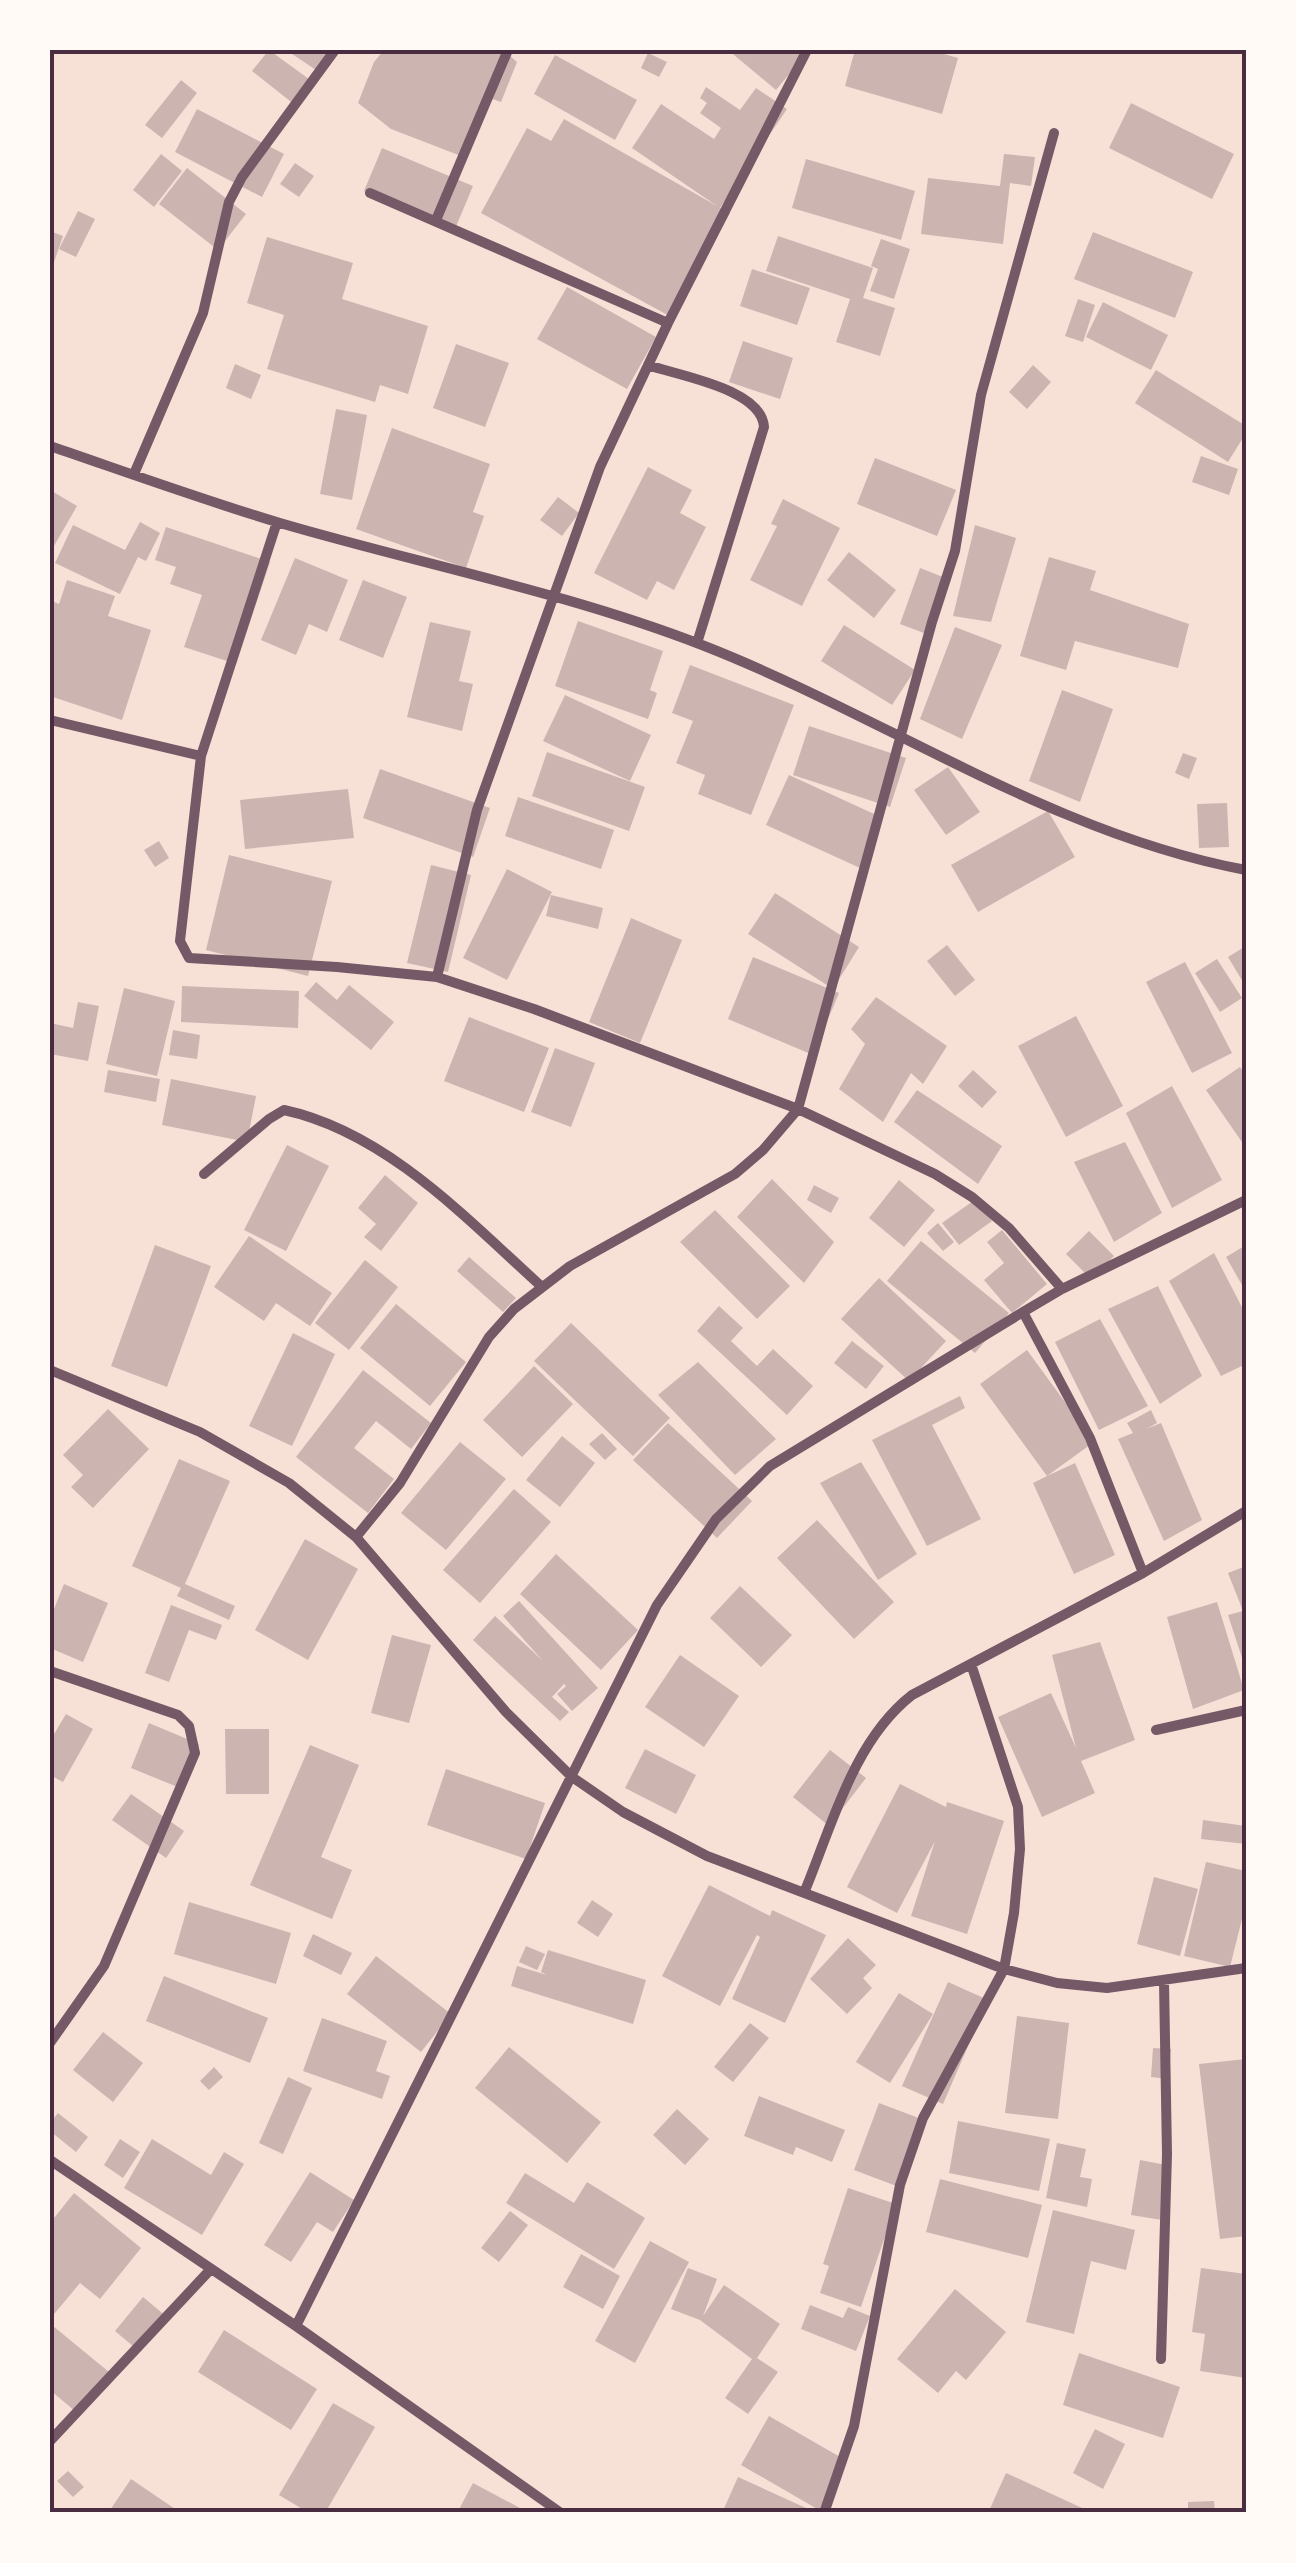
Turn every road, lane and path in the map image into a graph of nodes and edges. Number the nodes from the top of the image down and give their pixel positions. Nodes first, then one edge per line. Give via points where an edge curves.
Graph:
1 (335, 50) edge
2 (508, 50) edge
3 (807, 50) edge
4 (1054, 133) dead end
5 (370, 193) dead end
6 (436, 220) junction
7 (668, 323) junction
8 (648, 366) junction
9 (50, 446) edge
10 (134, 474) junction
11 (278, 522) junction
12 (552, 596) junction
13 (697, 644) junction
14 (50, 720) edge
15 (901, 736) junction
16 (201, 756) junction
17 (1246, 870) edge
18 (436, 978) junction
19 (798, 1109) junction
20 (204, 1174) dead end
21 (1246, 1200) edge
22 (542, 1287) junction
23 (1062, 1290) junction
24 (1023, 1312) junction
25 (50, 1370) edge
26 (1246, 1511) edge
27 (356, 1537) junction
28 (1143, 1573) junction
29 (971, 1664) junction
30 (50, 1671) edge
31 (1246, 1710) edge
32 (1156, 1730) dead end
33 (572, 1777) junction
34 (804, 1893) junction
35 (1246, 1968) edge
36 (1004, 1970) junction
37 (1164, 1982) junction
38 (50, 2042) edge
39 (50, 2160) edge
40 (210, 2270) junction
41 (296, 2326) junction
42 (1161, 2358) dead end
43 (50, 2441) edge
44 (561, 2513) edge
45 (824, 2513) edge

1 - 10 street via 229,202 203,313
2 - 6 street
3 - 7 street
4 - 15 street via 981,395 955,551
5 - 6 street
6 - 7 street
7 - 8 street
8 - 12 street via 600,467
8 - 13 street via 748,398 764,417
9 - 10 street
10 - 11 street
11 - 12 street
11 - 16 street
12 - 13 street
12 - 18 street via 477,810
13 - 15 street
14 - 16 street
15 - 17 street via 1110,833
15 - 19 street
16 - 18 street via 180,941 189,958
18 - 19 street
19 - 22 street via 735,1174
19 - 23 street via 972,1197 1009,1228
20 - 22 street via 284,1110 308,1116 430,1186
21 - 23 street
22 - 27 street via 489,1337 400,1483
23 - 24 street
24 - 28 street via 1090,1438
24 - 33 street via 770,1466 716,1519 657,1605
25 - 27 street via 200,1432 289,1484
26 - 28 street
27 - 33 street via 506,1712
28 - 29 street
29 - 34 street via 888,1714 860,1760
29 - 36 street via 1018,1807 1020,1849
30 - 38 street via 178,1716 189,1726 196,1753 104,1966
31 - 32 street
33 - 34 street via 707,1856
33 - 41 street
34 - 36 street
35 - 37 street
36 - 37 street via 1107,1988
36 - 45 street via 911,2148 854,2426
37 - 42 street
39 - 40 street
40 - 41 street
40 - 43 street
41 - 44 street

